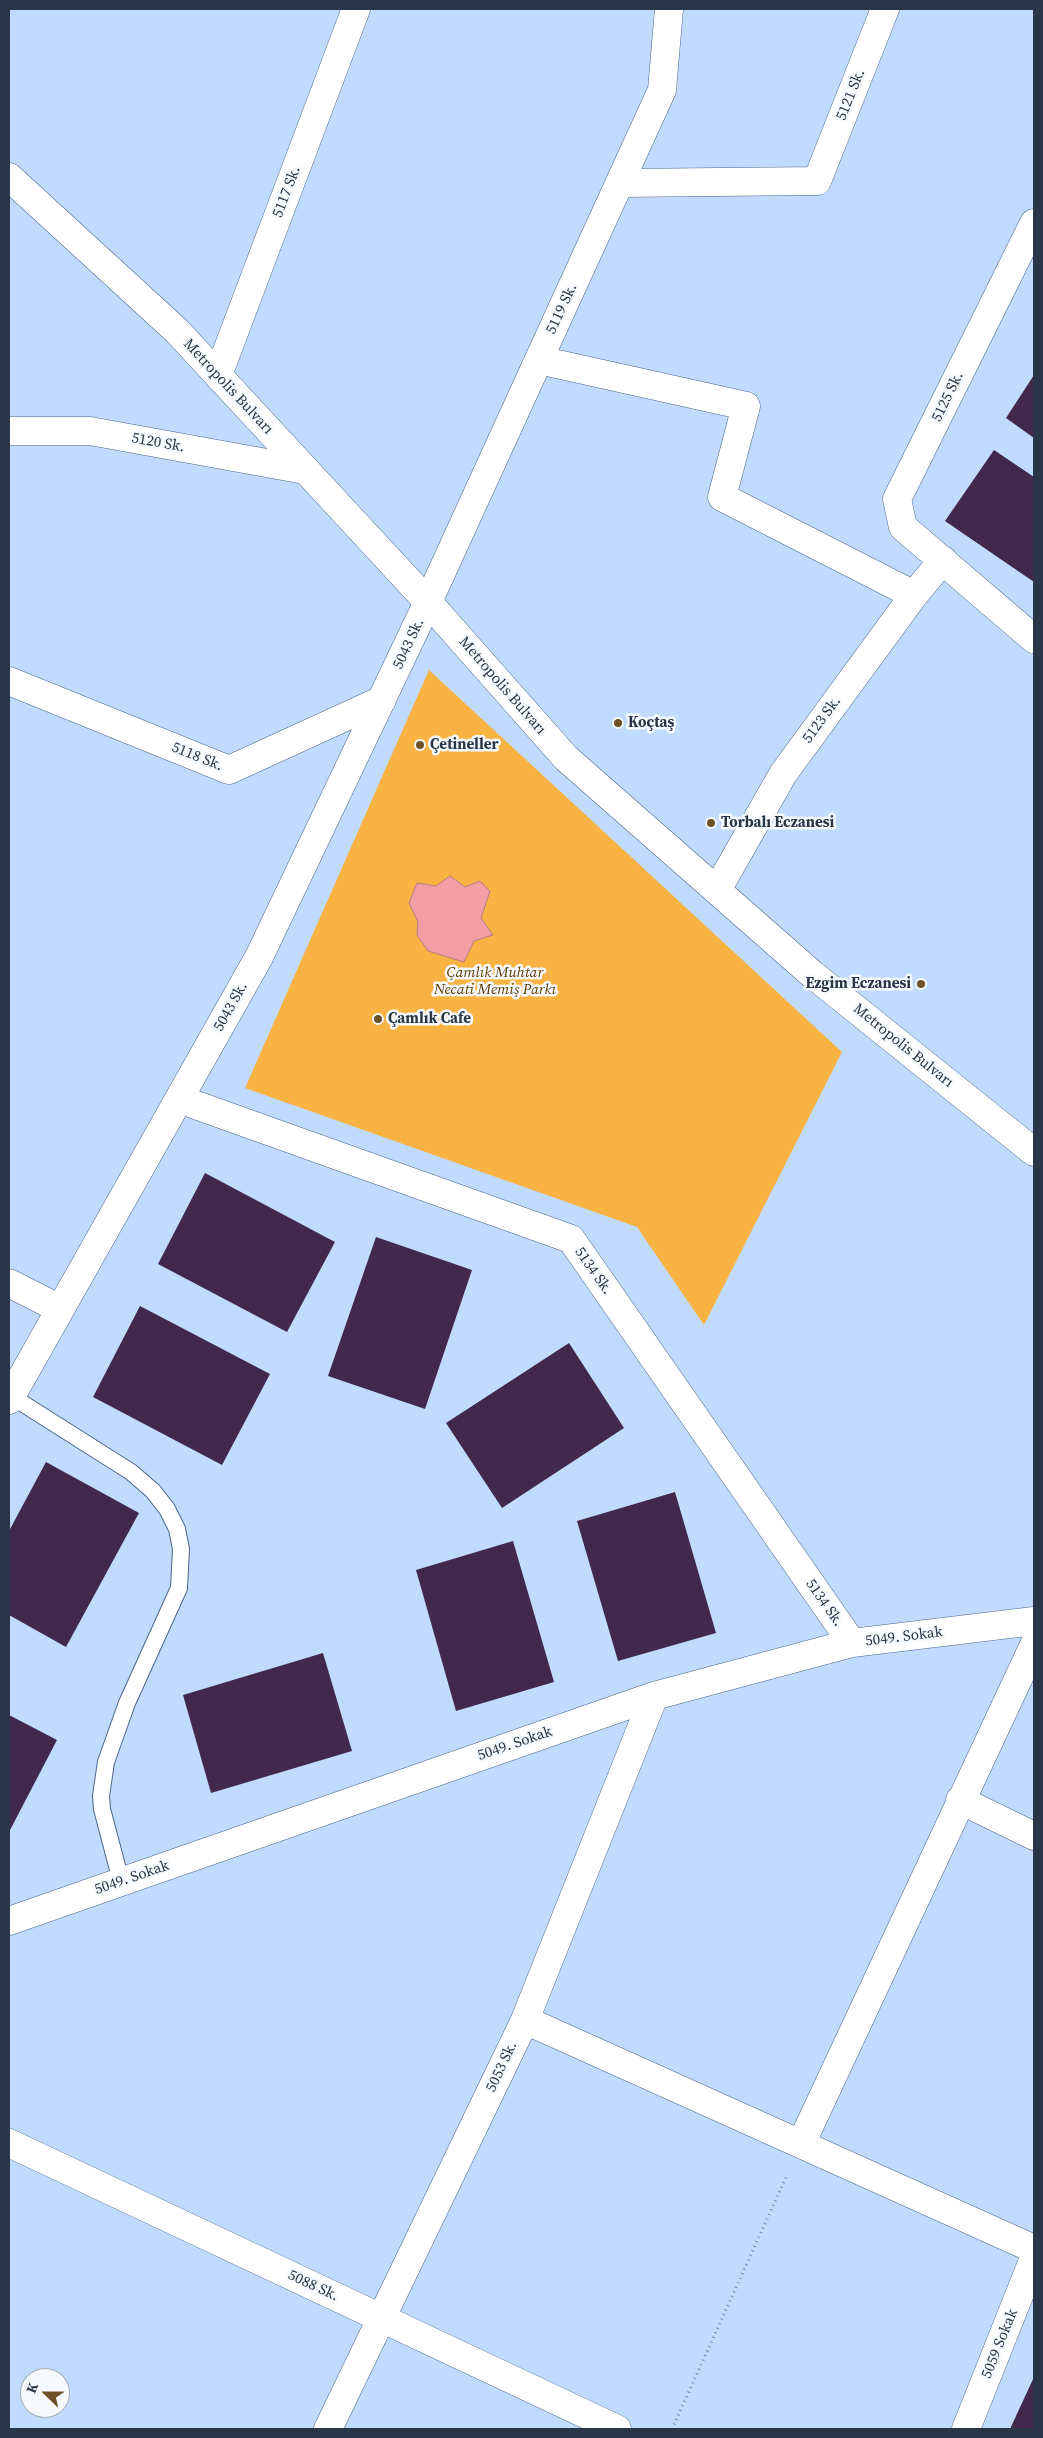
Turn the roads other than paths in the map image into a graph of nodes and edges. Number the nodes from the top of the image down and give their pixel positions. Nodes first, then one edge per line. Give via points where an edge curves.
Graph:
1 (356, 9) edge
2 (669, 9) edge
3 (885, 9) edge
4 (9, 177) edge
5 (620, 183) junction
6 (1031, 239) edge
7 (539, 360) junction
8 (218, 376) junction
9 (9, 431) edge
10 (305, 470) junction
11 (943, 560) junction
12 (914, 595) junction
13 (428, 602) junction
14 (1034, 639) edge
15 (9, 681) edge
16 (382, 700) junction
17 (717, 890) junction
18 (179, 1099) junction
19 (1034, 1152) edge
20 (9, 1283) edge
21 (60, 1309) junction
22 (10, 1398) edge
23 (1034, 1621) edge
24 (852, 1643) junction
25 (1034, 1645) edge
26 (654, 1696) junction
27 (960, 1800) junction
28 (1034, 1836) edge
29 (121, 1882) junction
30 (9, 1921) edge
31 (524, 2020) junction
32 (9, 2143) edge
33 (801, 2144) junction
34 (1034, 2249) edge
35 (1034, 2258) edge
36 (382, 2318) junction
37 (328, 2429) edge
38 (617, 2429) edge
39 (966, 2429) edge

1 - 8 street, 5117 Sk.
2 - 5 street, 5119 Sk. via 662,90
3 - 5 street, 5121 Sk. via 817,181
4 - 8 street, Metropolis Bulvarı via 177,332
5 - 7 street, 5119 Sk.
6 - 11 street, 5125 Sk. via 897,499 903,527
7 - 12 street via 746,406 722,497
7 - 13 street, 5119 Sk.
8 - 10 street, Metropolis Bulvarı
9 - 10 street, 5120 Sk. via 90,431
10 - 13 street, Metropolis Bulvarı
11 - 12 street, 5123 Sk.
11 - 14 street, 5125 Sk.
12 - 17 street, 5123 Sk. via 783,774
13 - 16 street, 5043 Sk.
13 - 17 street, Metropolis Bulvarı via 566,758
15 - 16 street, 5118 Sk. via 230,770
16 - 18 street, 5043 Sk. via 259,957
17 - 19 street, Metropolis Bulvarı via 812,974
18 - 21 street, 5043 Sk.
18 - 24 street, 5134 Sk. via 570,1239
20 - 21 street
21 - 22 street, 5043 Sk.
22 - 29 lane via 131,1472 153,1491 167,1509 181,1549 179,1588 127,1703 106,1762 102,1809
23 - 24 street, 5049. Sokak
24 - 26 street, 5049. Sokak
25 - 27 street
26 - 29 street, 5049. Sokak
26 - 31 street, 5053 Sk.
27 - 28 street
27 - 33 street
29 - 30 street, 5049. Sokak
31 - 33 street
31 - 36 street, 5053 Sk.
32 - 36 street, 5088 Sk.
33 - 34 street
35 - 39 street, 5059 Sokak
36 - 37 street, 5053 Sk.
36 - 38 street, 5088 Sk.

